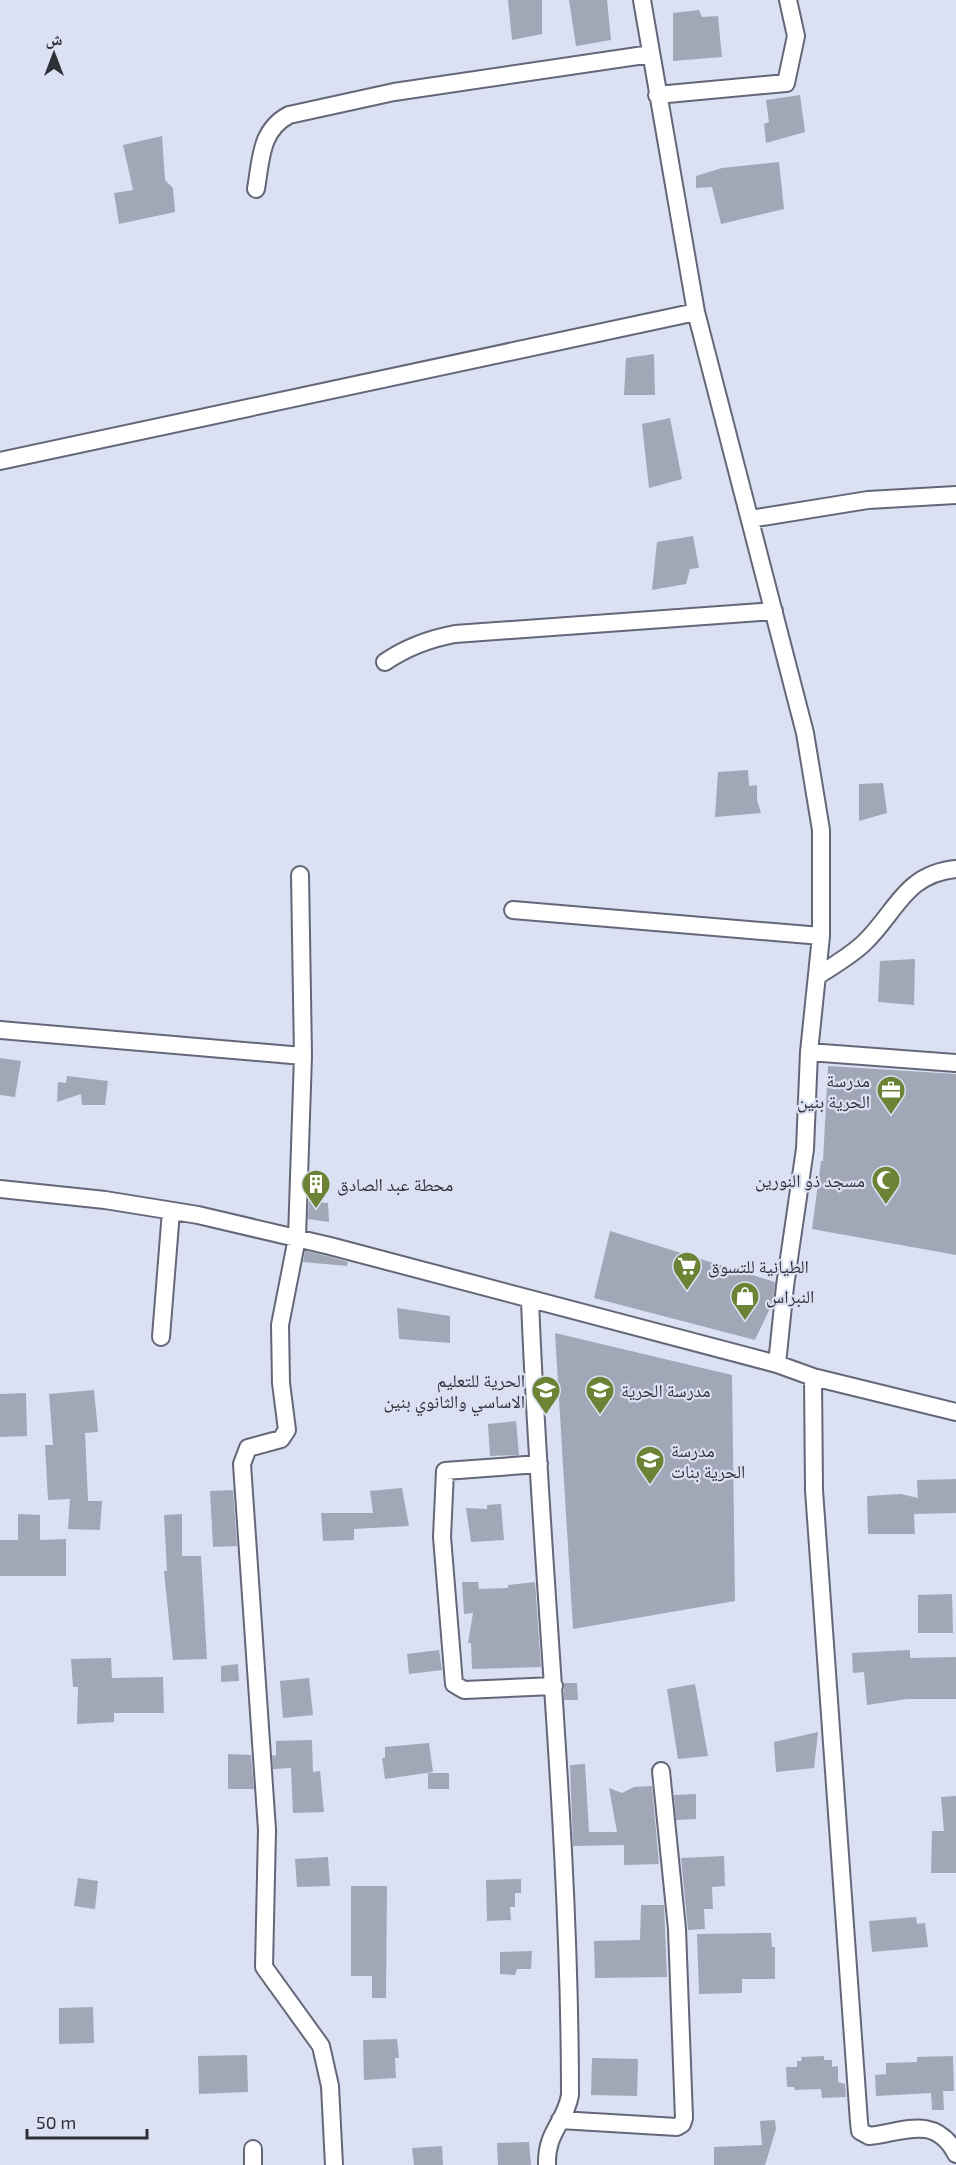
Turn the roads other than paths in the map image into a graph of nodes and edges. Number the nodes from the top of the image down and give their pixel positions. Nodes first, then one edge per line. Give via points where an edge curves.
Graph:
1 (642, 0) edge
2 (788, 0) edge
3 (651, 54) junction
4 (657, 95) junction
5 (256, 189) dead end
6 (696, 312) junction
7 (0, 461) edge
8 (956, 495) edge
9 (750, 519) junction
10 (774, 611) junction
11 (385, 662) dead end
12 (956, 869) edge
13 (300, 875) dead end
14 (513, 910) dead end
15 (821, 936) junction
16 (819, 975) junction
17 (0, 1030) edge
18 (809, 1052) junction
19 (303, 1056) junction
20 (956, 1063) edge
21 (0, 1189) edge
22 (171, 1211) junction
23 (297, 1238) junction
24 (530, 1300) junction
25 (161, 1337) dead end
26 (777, 1364) junction
27 (813, 1377) junction
28 (956, 1412) edge
29 (539, 1464) junction
30 (554, 1686) junction
31 (661, 1771) dead end
32 (560, 2120) junction
33 (956, 2154) edge
34 (334, 2165) edge
35 (547, 2165) edge

1 - 3 street
2 - 4 street via 796,36 786,83
3 - 4 street
3 - 5 street via 394,92 289,115 274,122 266,136
4 - 6 street
6 - 7 street
6 - 9 street
8 - 9 street via 868,500
9 - 10 street
10 - 11 street via 455,634 404,649
10 - 15 street via 822,830
12 - 16 street via 928,875 917,882 864,943
13 - 19 street
14 - 15 street
15 - 16 street
16 - 18 street
17 - 19 street
18 - 20 street
18 - 26 street via 805,1149
19 - 23 street
21 - 22 street
22 - 23 street
22 - 25 street
23 - 24 street
23 - 34 street via 280,1325 287,1430 281,1439 248,1448 242,1464 267,1830 264,1967 321,2046 330,2086
24 - 26 street
24 - 29 street
26 - 27 street
27 - 28 street
27 - 33 street via 814,1490 860,2131 869,2136 910,2127 925,2129 939,2136
29 - 30 street
29 - 30 street via 445,1471 442,1537 454,1684 464,1690
30 - 32 street via 570,2016 570,2095
31 - 32 street via 677,1929 684,2118 677,2127
32 - 35 street via 549,2138

